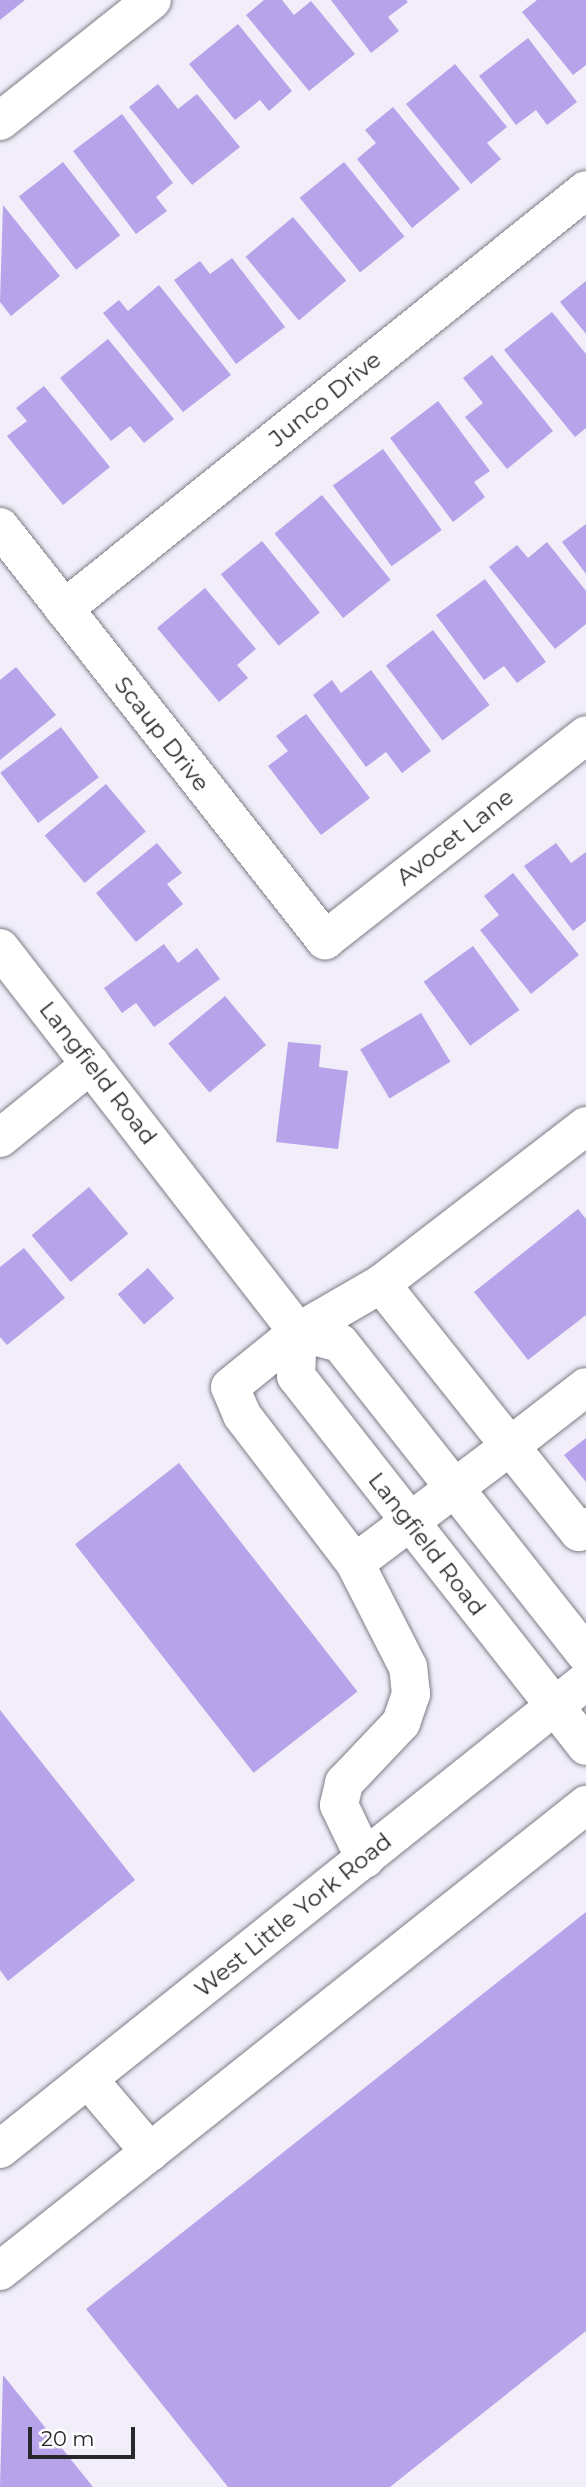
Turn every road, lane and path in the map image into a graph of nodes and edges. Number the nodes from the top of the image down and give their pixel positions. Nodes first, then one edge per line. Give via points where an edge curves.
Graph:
1 (152, 0) edge
2 (0, 121) edge
3 (586, 190) edge
4 (0, 527) edge
5 (64, 609) junction
6 (586, 735) edge
7 (325, 940) joint
8 (0, 948) edge
9 (91, 1064) junction
10 (586, 1126) edge
11 (0, 1138) edge
12 (381, 1284) junction
13 (298, 1332) junction
14 (586, 1387) edge
15 (510, 1446) junction
16 (457, 1489) junction
17 (410, 1522) junction
18 (586, 1527) edge
19 (355, 1563) junction
20 (586, 1654) edge
21 (586, 1681) edge
22 (555, 1706) junction
23 (586, 1746) edge
24 (586, 1805) edge
25 (365, 1858) junction
26 (88, 2079) junction
27 (0, 2149) edge
28 (150, 2152) junction
29 (0, 2271) edge

1 - 2 street
3 - 5 street, Junco Drive
4 - 5 street, Scaup Drive
5 - 7 street, Scaup Drive
6 - 7 street, Avocet Lane
8 - 9 street, Langfield Road
9 - 11 street
9 - 13 street, Langfield Road
10 - 12 street
12 - 13 street
12 - 15 street
13 - 16 street via 340,1343
13 - 17 street, Langfield Road via 296,1376
13 - 19 street via 230,1387 242,1415
14 - 15 street
15 - 16 street
15 - 18 street via 579,1532
16 - 17 street
16 - 20 street
17 - 19 street
17 - 22 street, Langfield Road
19 - 25 street via 397,1639 411,1694 401,1723 344,1783 343,1823
21 - 22 street, West Little York Road
22 - 23 street, Langfield Road
22 - 25 street, West Little York Road
24 - 28 street
25 - 26 street, West Little York Road
26 - 27 street, West Little York Road
26 - 28 street
28 - 29 street

